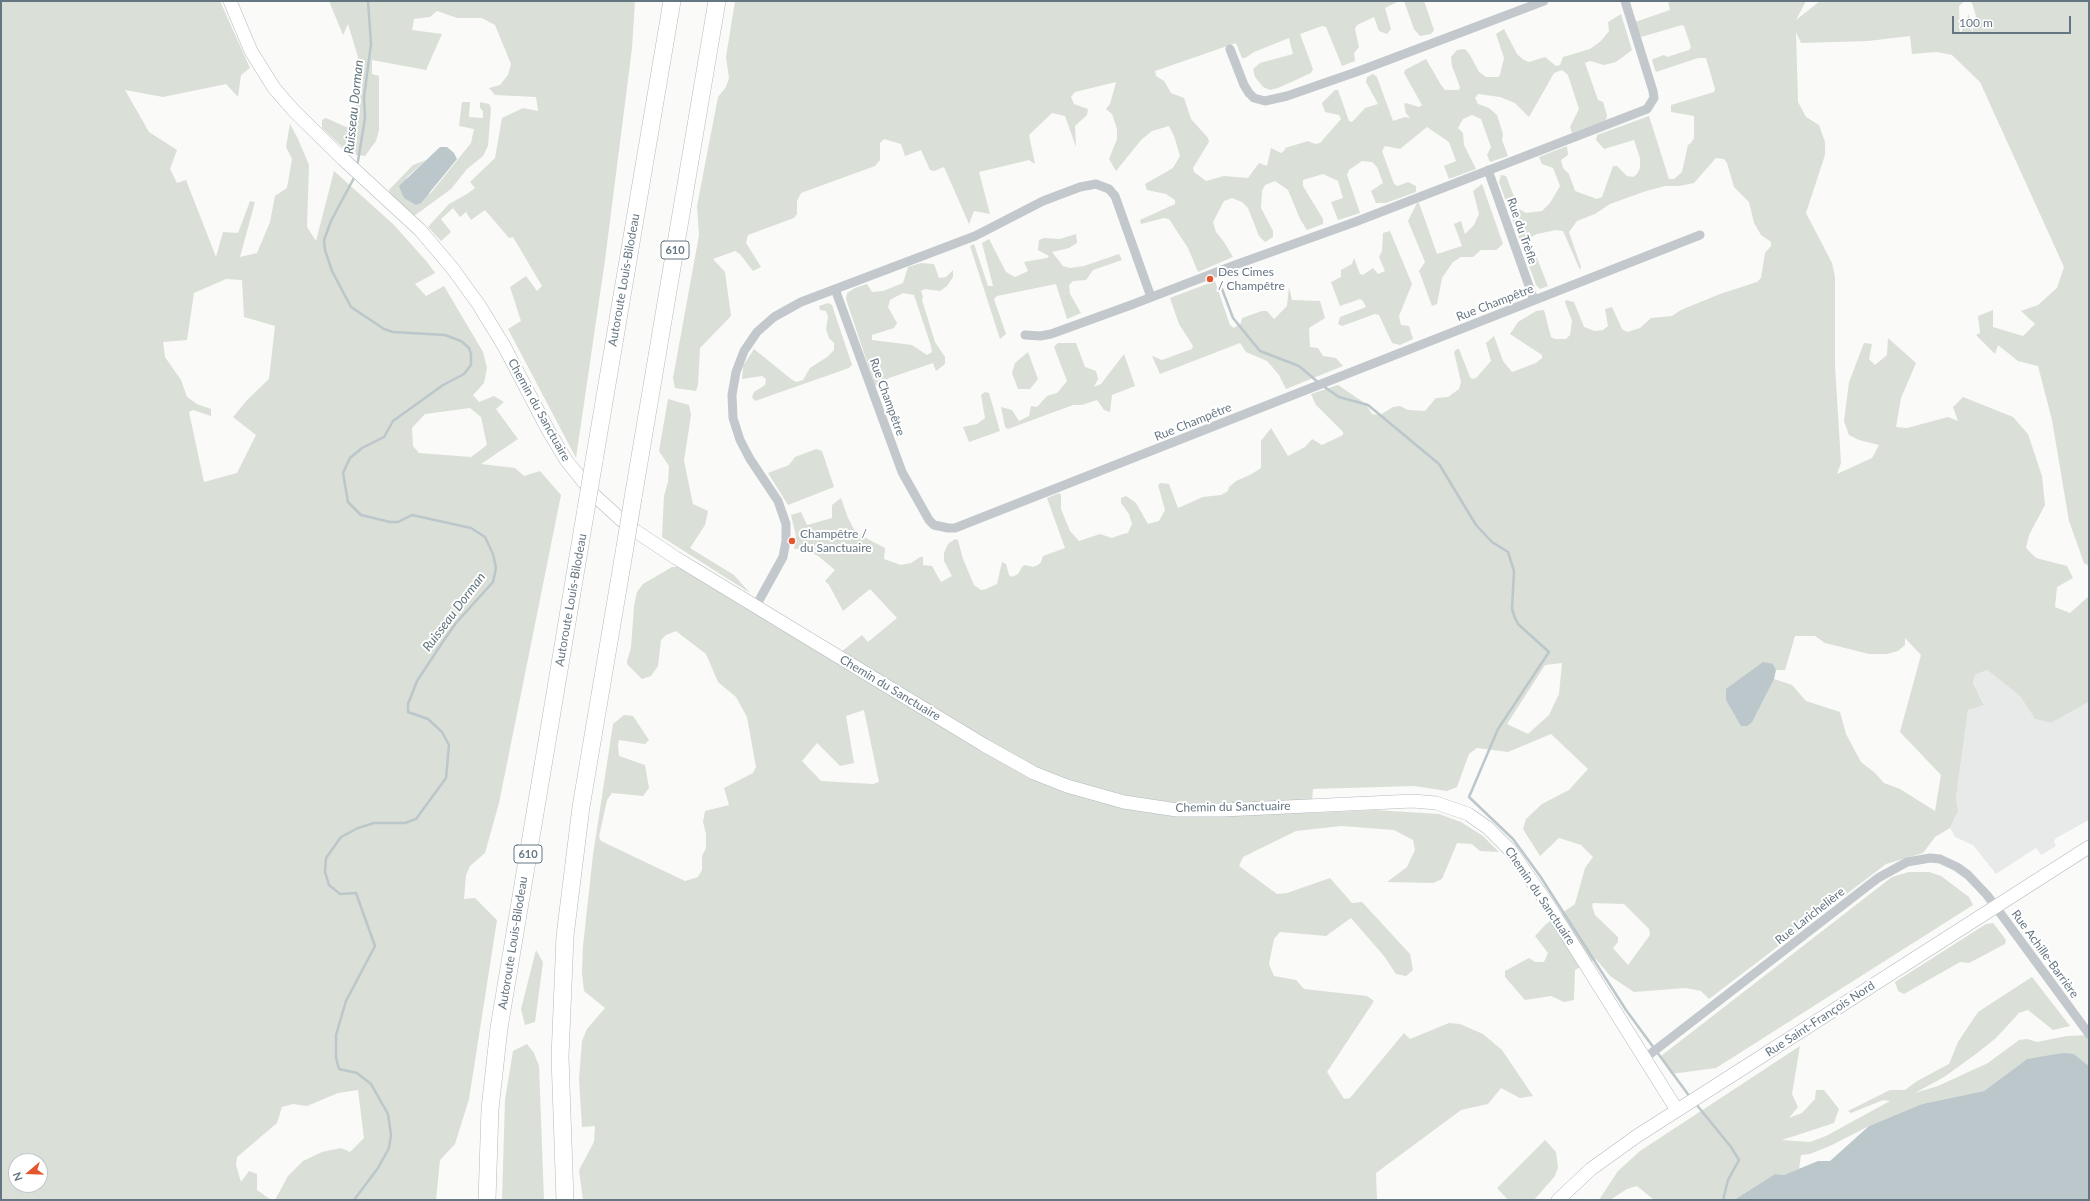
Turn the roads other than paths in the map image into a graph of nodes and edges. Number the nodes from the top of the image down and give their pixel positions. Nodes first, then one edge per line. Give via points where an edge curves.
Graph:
1 (230, 1) edge
2 (672, 1) edge
3 (717, 1) edge
4 (1544, 1) edge
5 (1625, 1) edge
6 (1230, 49) dead end
7 (1488, 170) junction
8 (1700, 235) dead end
9 (835, 289) junction
10 (1151, 297) junction
11 (1534, 300) junction
12 (1025, 335) dead end
13 (756, 606) junction
14 (2089, 847) edge
15 (1995, 907) junction
16 (2089, 1034) edge
17 (1645, 1058) junction
18 (1677, 1110) junction
19 (487, 1200) edge
20 (565, 1200) edge
21 (1558, 1200) edge

1 - 13 street, Chemin du Sanctuaire via 251,51 274,88 294,111 423,234 466,286 504,346 556,445 574,472 615,516 645,538
2 - 19 highway, Autoroute Louis-Bilodeau / 610, bridge via 498,1034 490,1109
3 - 20 highway, 610, bridge via 580,813 565,936 560,1057
4 - 6 street via 1359,71 1265,101 1249,94
5 - 7 street via 1653,91 1652,104 1639,113
7 - 10 street
7 - 11 street, Rue du Trèfle
8 - 11 street, Rue Champêtre
9 - 10 street via 970,238 1047,199 1096,184 1115,196
9 - 11 street, Rue Champêtre via 902,472 929,520 934,525 948,528 955,528
9 - 13 street via 792,306 765,324 750,342 736,372 732,401 736,429 750,459 778,501 784,516 786,532 782,559
10 - 12 street via 1050,334
13 - 17 street, Chemin du Sanctuaire via 1006,758 1051,780 1086,792 1124,802 1177,810 1413,801 1436,803 1468,814 1488,828 1512,851
14 - 15 street, Rue Saint-François Nord
15 - 16 street, Rue Achille-Barrière
15 - 17 street, Rue Larichelière via 1968,875 1949,863 1930,858 1898,866 1878,878
15 - 18 street, Rue Saint-François Nord
17 - 18 street, Chemin du Sanctuaire
18 - 21 street, Rue Saint-François Nord via 1597,1165

